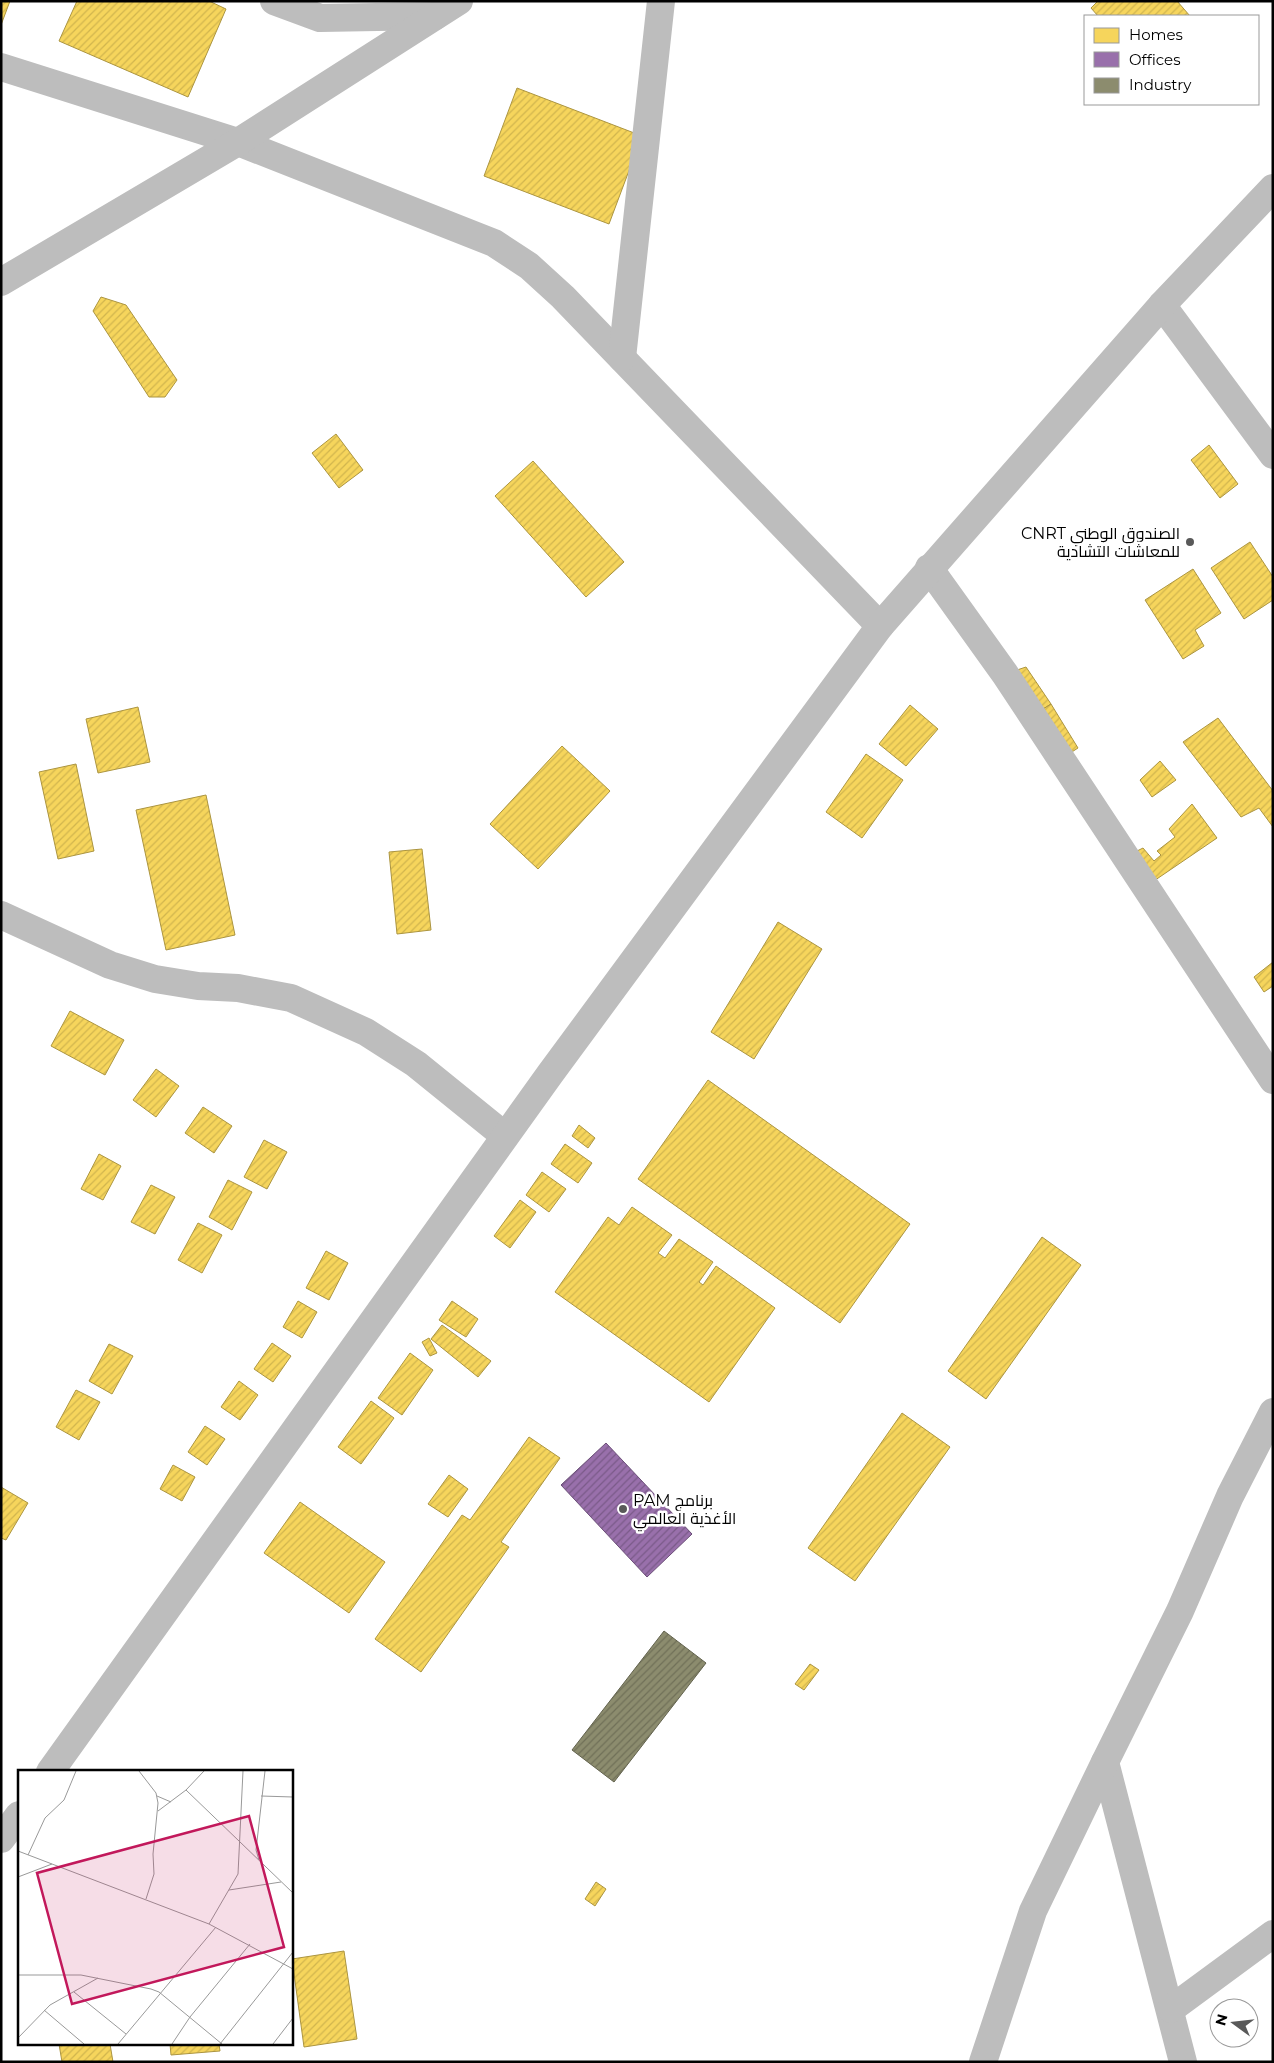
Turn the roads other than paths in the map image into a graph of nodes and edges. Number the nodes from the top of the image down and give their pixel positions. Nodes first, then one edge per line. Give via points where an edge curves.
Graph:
1 (274, 1) edge
2 (459, 1) edge
3 (661, 1) edge
4 (435, 16) junction
5 (1, 67) edge
6 (238, 142) junction
7 (1273, 188) edge
8 (1, 282) edge
9 (1162, 305) junction
10 (622, 358) junction
11 (1273, 454) edge
12 (930, 568) junction
13 (880, 626) junction
14 (1, 915) edge
15 (1273, 1080) edge
16 (505, 1136) junction
17 (1273, 1412) edge
18 (1105, 1762) junction
19 (51, 1770) edge
20 (18, 1816) edge
21 (1, 1839) edge
22 (1273, 1934) edge
23 (1171, 2009) junction
24 (983, 2062) edge
25 (1183, 2062) edge

1 - 4 main road via 320,18
2 - 4 main road
3 - 10 main road
4 - 6 main road
5 - 6 main road
6 - 8 main road
6 - 10 main road via 494,243 529,266
7 - 9 main road
9 - 11 main road
9 - 12 main road
10 - 13 main road
12 - 13 main road
12 - 15 main road via 1005,674
13 - 16 main road
14 - 16 main road via 110,965 155,979 238,988 291,998 366,1032 416,1064
16 - 19 main road
17 - 18 main road
18 - 23 main road
18 - 24 main road via 1033,1911
20 - 21 main road
22 - 23 main road
23 - 25 main road

